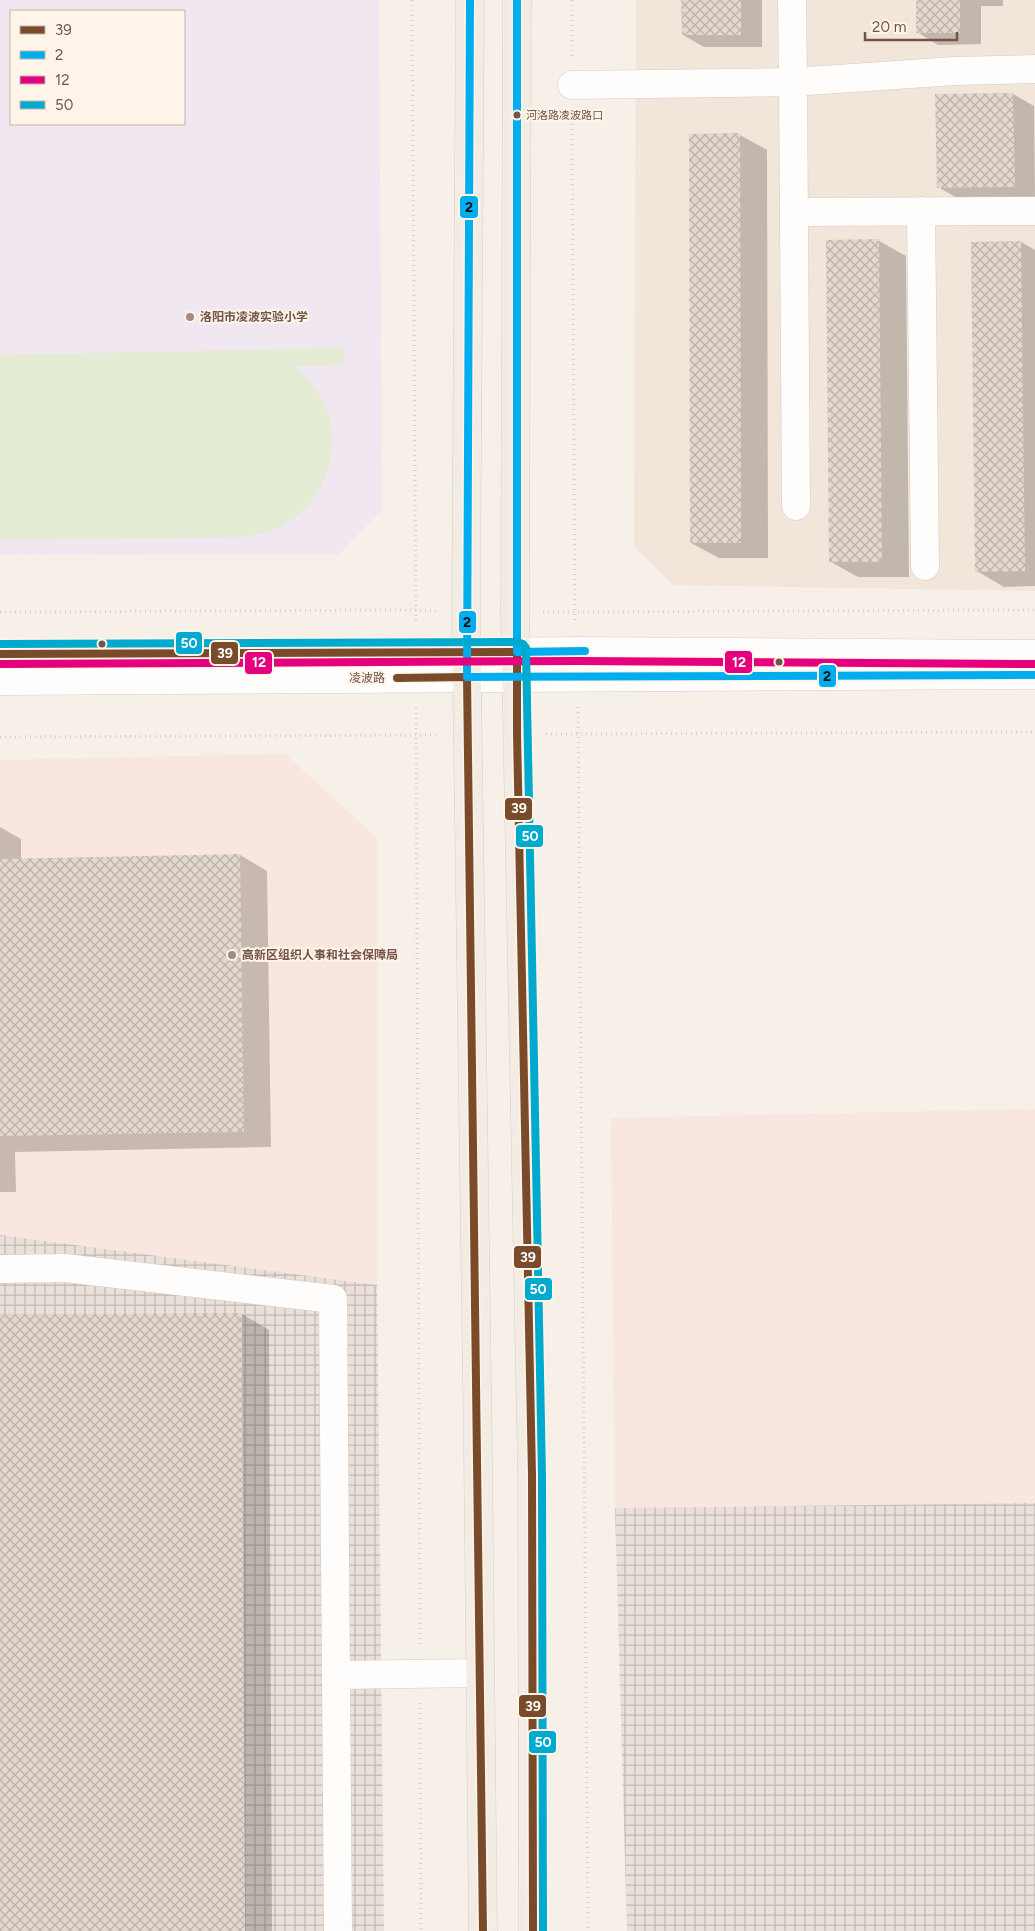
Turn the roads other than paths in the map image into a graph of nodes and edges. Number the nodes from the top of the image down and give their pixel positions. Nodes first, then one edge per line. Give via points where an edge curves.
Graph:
1 (470, 0) edge
2 (517, 0) edge
3 (792, 0) edge
4 (1035, 69) edge
5 (792, 82) junction
6 (572, 85) road end
7 (1035, 210) edge
8 (921, 211) junction
9 (794, 212) junction
10 (796, 506) dead end
11 (925, 566) dead end
12 (0, 654) edge
13 (1035, 654) edge
14 (517, 664) junction
15 (578, 664) junction
16 (416, 665) junction
17 (467, 665) junction
18 (1035, 675) edge
19 (0, 681) edge
20 (0, 1269) edge
21 (480, 1674) junction
22 (336, 1675) junction
23 (338, 1931) edge
24 (483, 1931) edge
25 (533, 1931) edge

1 - 17 main road
2 - 14 main road
3 - 5 street
4 - 5 street via 955,70
5 - 6 street
5 - 9 street
7 - 8 street
8 - 9 street
8 - 11 street
9 - 10 street
12 - 16 street, 凌波路
13 - 15 street, 凌波路
14 - 15 street, 凌波路
14 - 17 street, 凌波路
14 - 25 main road via 532,1475
15 - 18 street, 凌波路
16 - 17 street, 凌波路
16 - 19 street, 凌波路
17 - 21 main road
20 - 22 street via 65,1268 333,1299
21 - 22 street
21 - 24 main road
22 - 23 street

